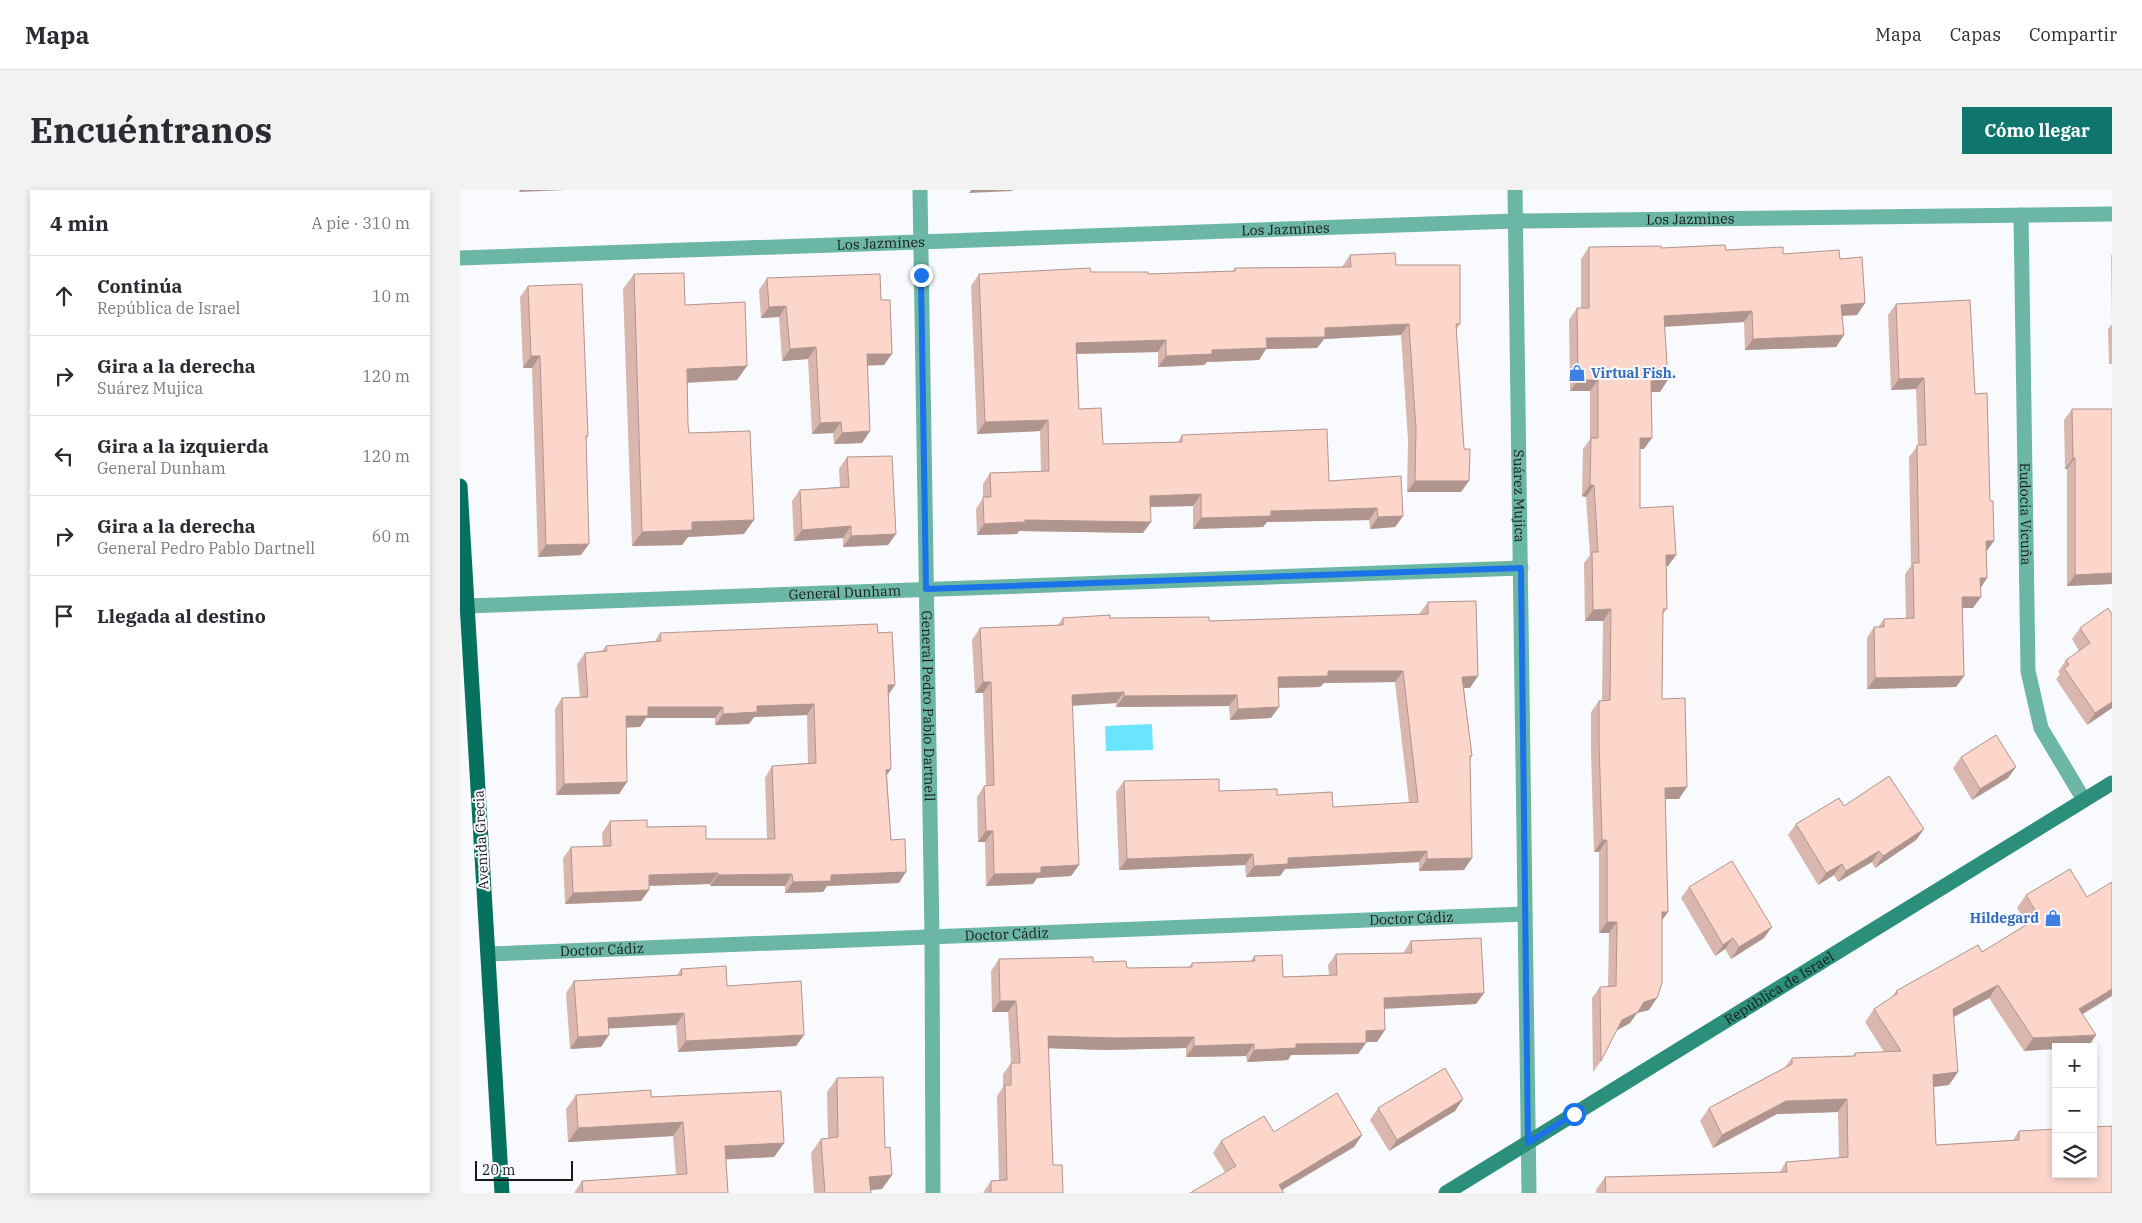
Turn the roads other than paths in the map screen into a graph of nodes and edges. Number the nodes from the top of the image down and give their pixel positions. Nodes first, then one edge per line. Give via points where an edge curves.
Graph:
1 (920, 190) edge
2 (1516, 190) edge
3 (2112, 214) edge
4 (2021, 215) junction
5 (1515, 221) junction
6 (920, 242) junction
7 (460, 258) edge
8 (460, 486) edge
9 (1521, 568) junction
10 (926, 589) junction
11 (467, 606) junction
12 (2112, 782) edge
13 (2084, 800) junction
14 (1526, 914) junction
15 (932, 937) junction
16 (488, 954) junction
17 (1528, 1143) junction
18 (502, 1193) edge
19 (933, 1193) edge
20 (1446, 1193) edge
21 (1529, 1193) edge

1 - 6 street, General Pedro Pablo Dartnell
2 - 5 street, Suárez Mujica
3 - 4 street, Los Jazmines
4 - 5 street, Los Jazmines
4 - 13 street, Eudocia Vicuña via 2028,671 2041,728
5 - 6 street, Los Jazmines
5 - 9 street, Suárez Mujica
6 - 7 street, Los Jazmines
6 - 10 street, General Pedro Pablo Dartnell
8 - 11 main road, Avenida Grecia
9 - 10 street, General Dunham
9 - 14 street, Suárez Mujica
10 - 11 street, General Dunham
10 - 15 street, General Pedro Pablo Dartnell
11 - 16 main road, Avenida Grecia
12 - 13 street, República de Israel
13 - 17 street, República de Israel
14 - 15 street, Doctor Cádiz
14 - 17 street, Suárez Mujica
15 - 16 street, Doctor Cádiz
15 - 19 street, General Pedro Pablo Dartnell
16 - 18 main road, Avenida Grecia
17 - 20 street, República de Israel
17 - 21 street, Suárez Mujica

